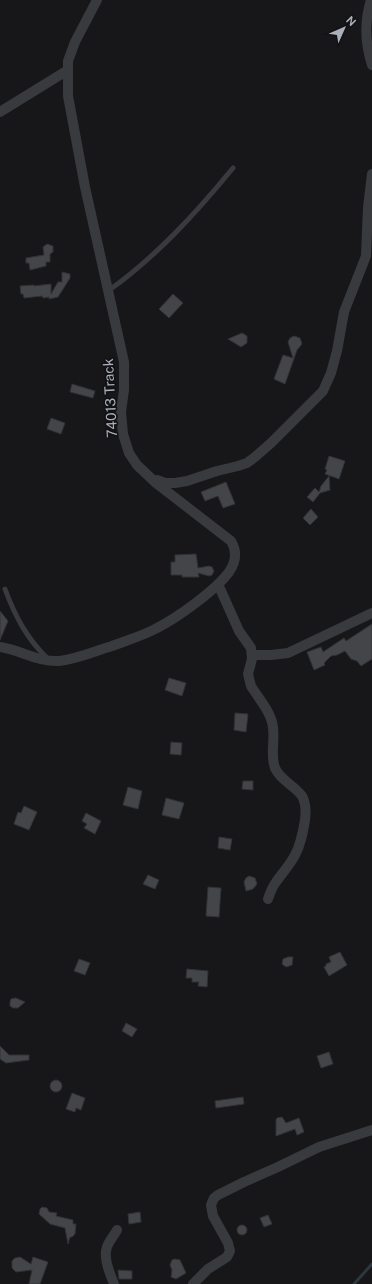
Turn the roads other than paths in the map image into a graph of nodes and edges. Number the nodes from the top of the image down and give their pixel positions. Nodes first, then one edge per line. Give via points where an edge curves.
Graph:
1 (97, 0) edge
2 (370, 0) edge
3 (372, 65) edge
4 (68, 70) junction
5 (0, 112) edge
6 (233, 168) dead end
7 (372, 174) edge
8 (108, 291) junction
9 (151, 478) junction
10 (218, 584) junction
11 (6, 589) dead end
12 (372, 613) edge
13 (0, 647) edge
14 (252, 655) junction
15 (51, 661) junction
16 (268, 899) dead end
17 (372, 1130) edge
18 (116, 1230) dead end
19 (114, 1284) edge
20 (193, 1284) edge

1 - 4 street, 74013 Track via 75,42 68,61
2 - 3 street via 366,37
4 - 5 street
4 - 8 street, 74013 Track via 68,96
6 - 8 lane via 189,220 130,276
7 - 9 street via 366,256 344,312 331,374 323,391 247,463 175,483 165,483
8 - 9 street, 74013 Track via 124,362 121,412 123,434 129,453 137,466
9 - 10 street, 74013 Track via 231,541 236,552 235,559 229,572
10 - 14 street via 233,620 251,648
10 - 15 street, 74013 Track via 203,598 158,628 84,655
11 - 15 lane via 19,623
12 - 14 street via 288,653 271,656
13 - 15 street, 74013 Track
14 - 16 street via 248,674 250,686 272,720 272,759 275,768 278,775 302,797 305,804 300,845 274,884
17 - 20 street via 319,1147 214,1198 211,1205 213,1216 228,1243 230,1252 227,1258 208,1269
18 - 19 street via 106,1247 108,1266

